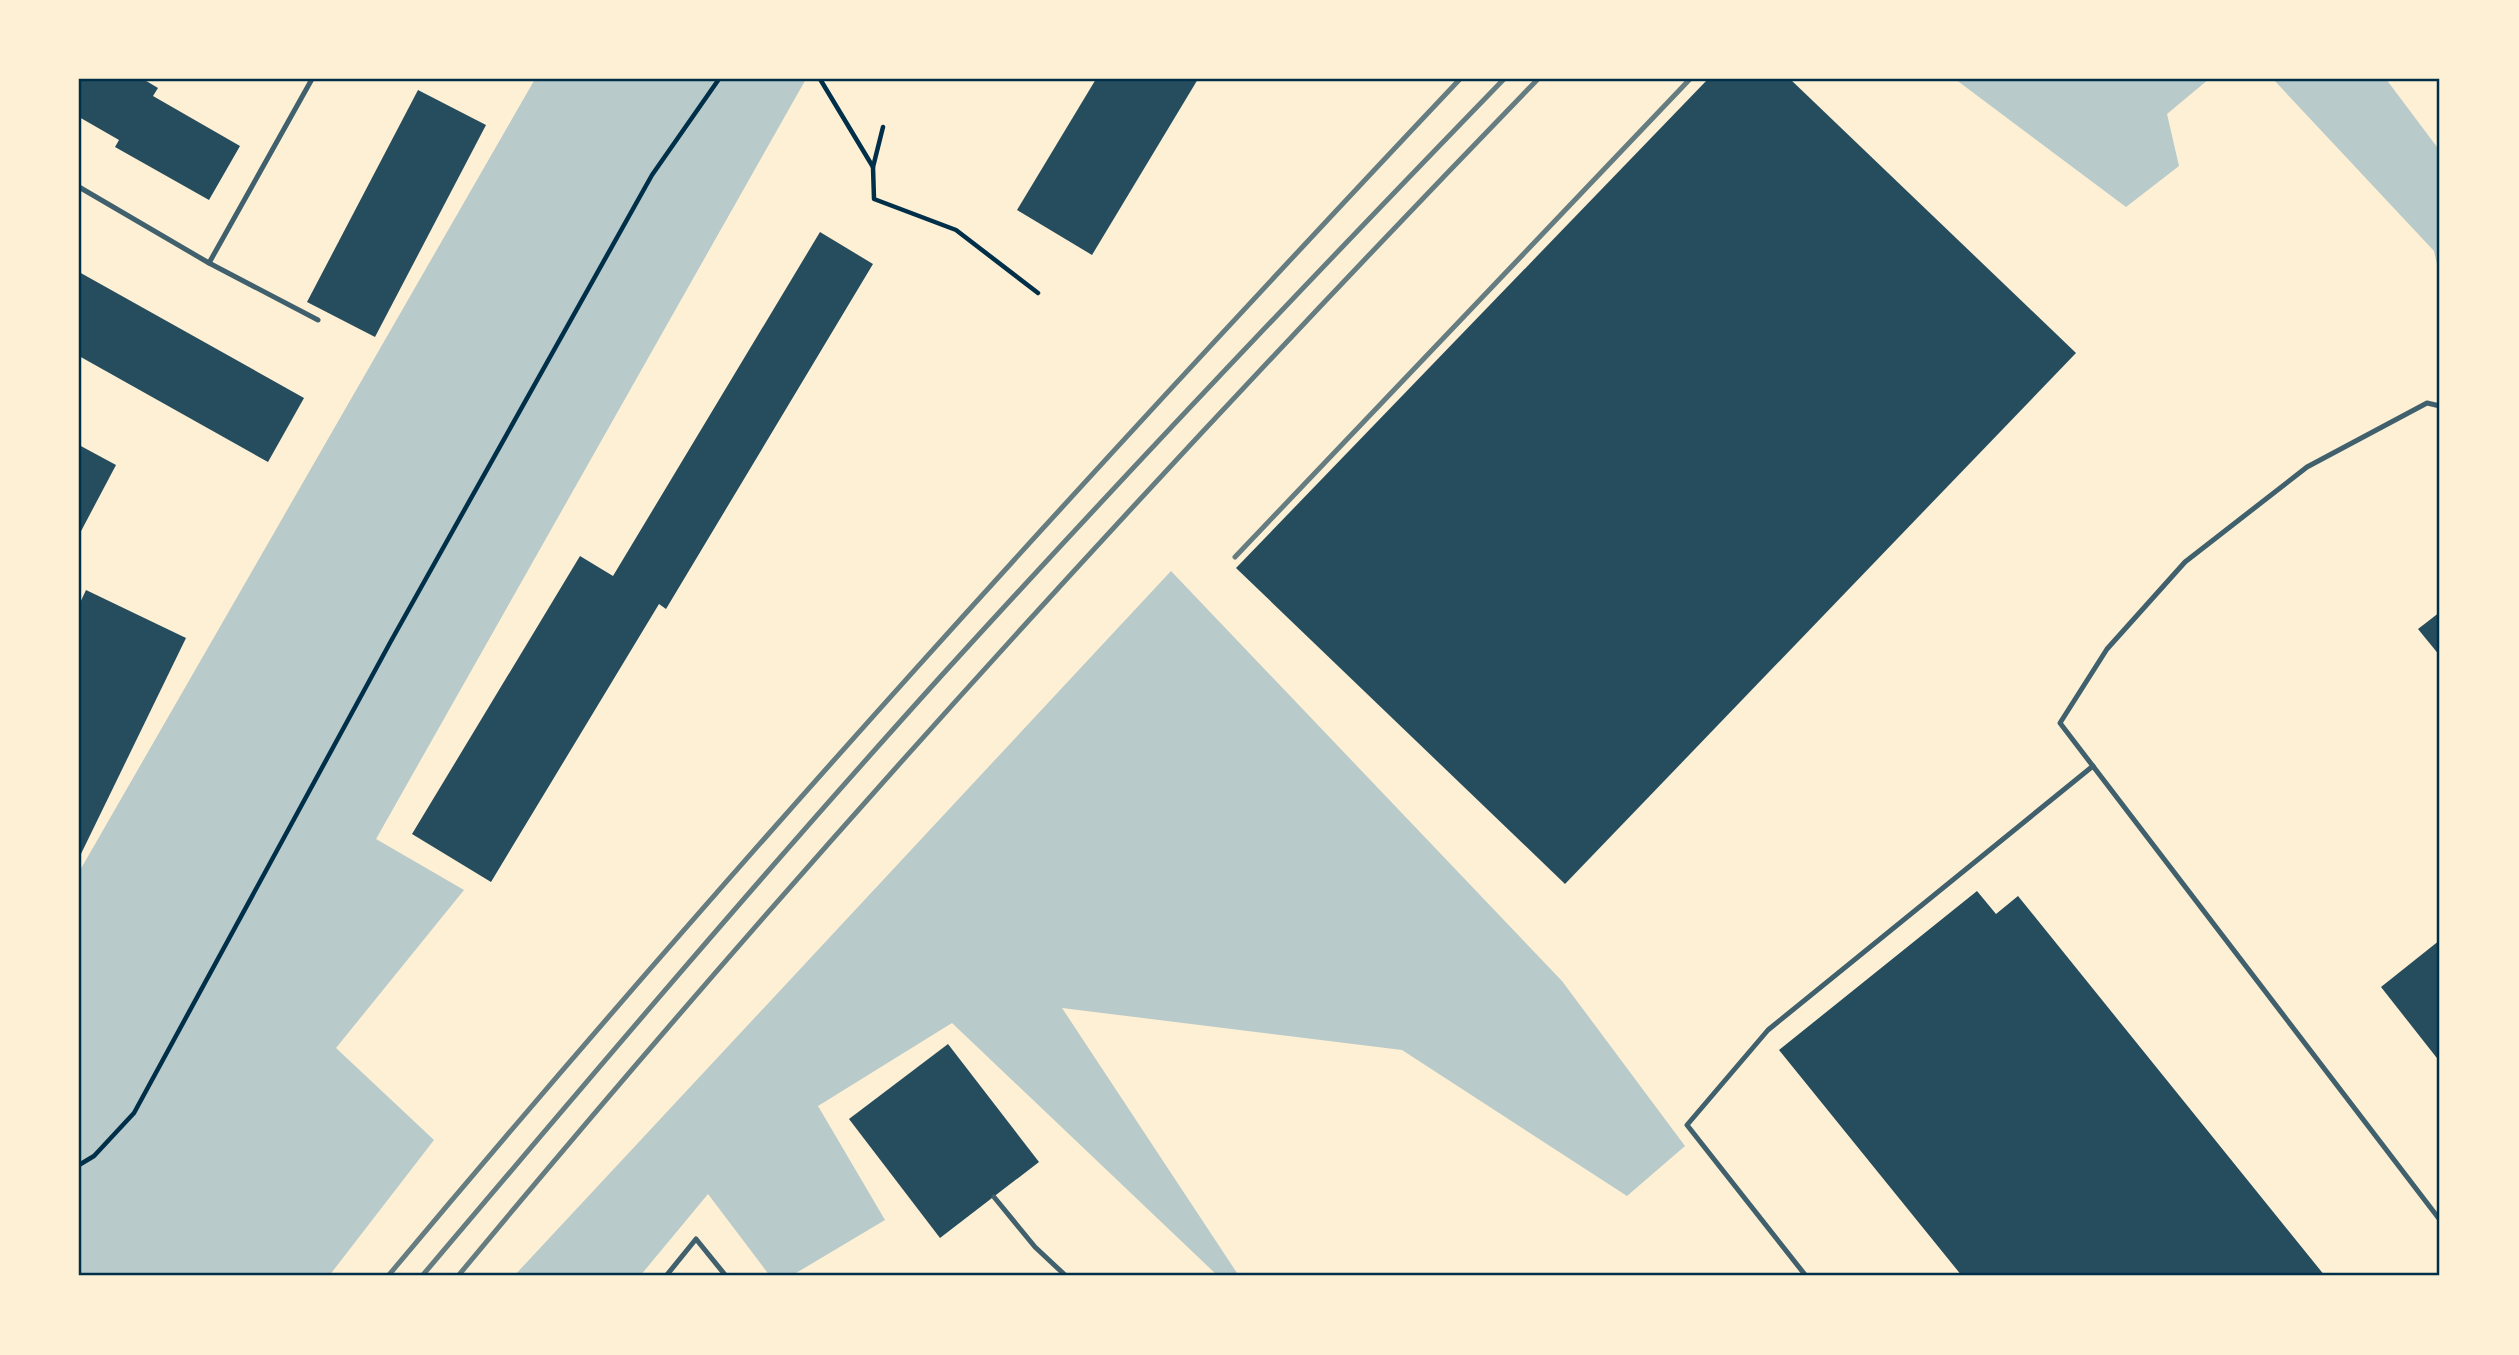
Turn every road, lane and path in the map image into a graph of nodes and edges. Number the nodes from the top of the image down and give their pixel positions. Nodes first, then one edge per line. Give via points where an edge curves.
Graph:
1 (312, 79) edge
2 (719, 79) edge
3 (820, 79) edge
4 (883, 127) dead end
5 (873, 167) junction
6 (79, 187) edge
7 (209, 263) junction
8 (1038, 293) dead end
9 (318, 320) dead end
10 (2440, 406) edge
11 (2093, 766) junction
12 (79, 1165) edge
13 (994, 1197) dead end
14 (2440, 1220) edge
15 (666, 1276) edge
16 (726, 1276) edge
17 (1066, 1276) edge
18 (1806, 1276) edge

1 - 7 lane
2 - 12 path via 652,175 134,1113 94,1156
3 - 5 path
4 - 5 path
5 - 8 path via 874,199 956,230
6 - 7 lane
7 - 9 lane
10 - 11 lane via 2427,403 2307,467 2185,562 2107,649 2060,723
11 - 14 lane
11 - 18 lane via 1768,1030 1687,1125
13 - 17 lane
15 - 16 lane via 696,1239

